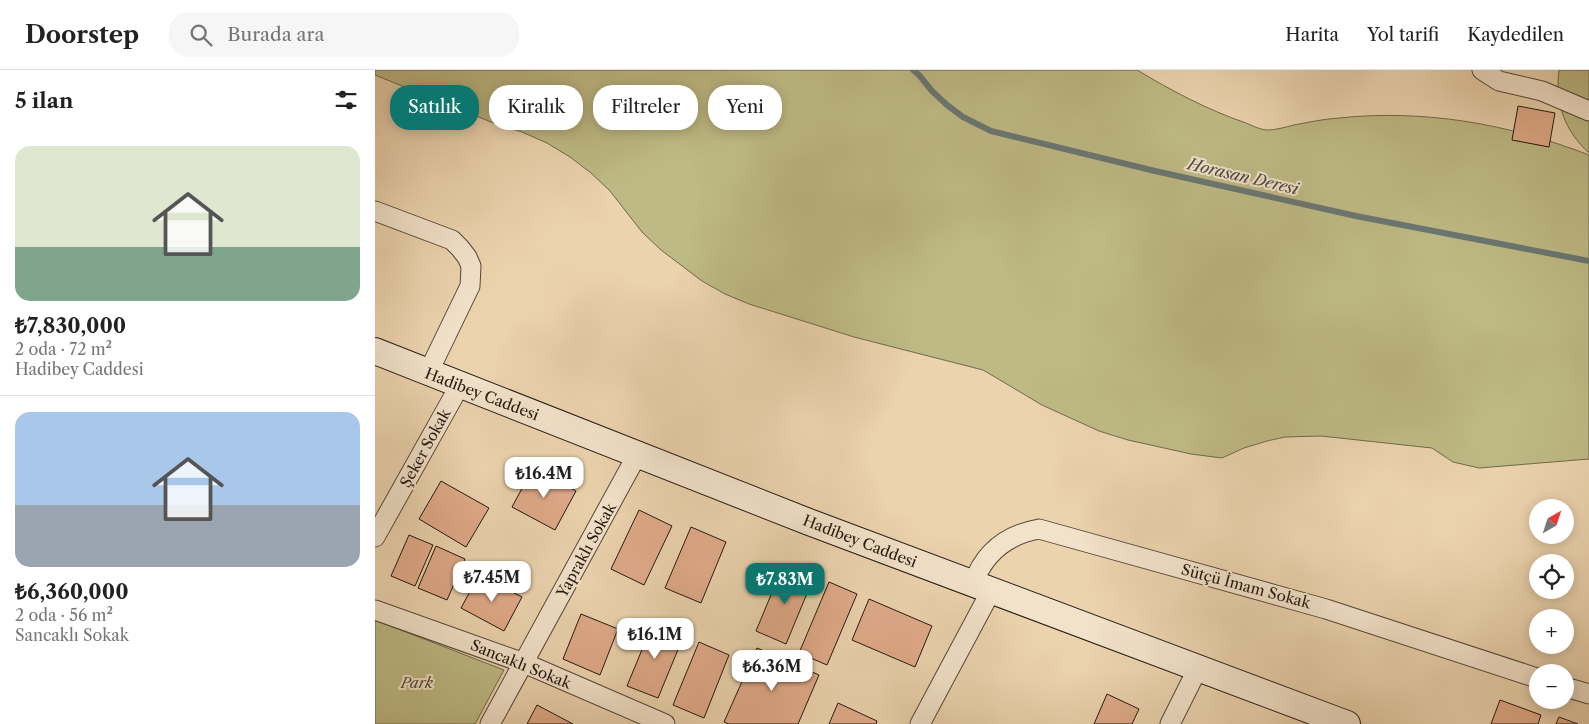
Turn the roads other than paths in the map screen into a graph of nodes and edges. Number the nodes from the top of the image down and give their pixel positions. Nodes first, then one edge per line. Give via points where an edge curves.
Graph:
1 (1482, 70) edge
2 (1589, 110) edge
3 (375, 211) edge
4 (375, 351) edge
5 (428, 373) junction
6 (460, 385) junction
7 (637, 455) junction
8 (375, 537) edge
9 (982, 587) junction
10 (375, 610) edge
11 (524, 663) junction
12 (1197, 668) junction
13 (1529, 675) edge
14 (1574, 690) edge
15 (1589, 694) edge
16 (491, 724) edge
17 (665, 724) edge
18 (920, 724) edge
19 (1170, 724) edge
20 (1347, 724) edge

1 - 2 street via 1499,81 1543,91
3 - 5 street via 452,240 471,266 470,286
4 - 5 main road, Hadibey Caddesi
5 - 6 main road, Hadibey Caddesi
6 - 7 main road, Hadibey Caddesi
6 - 8 street, Şeker Sokak
7 - 9 main road, Hadibey Caddesi
7 - 11 street, Yapraklı Sokak
9 - 12 main road, Hadibey Caddesi
9 - 13 street, Sütçü İmam Sokak via 983,563 999,545 1025,532 1039,530 1326,608
9 - 18 street, Sütçü İmam Sokak
10 - 11 street, Sancaklı Sokak
11 - 16 street, Yapraklı Sokak
11 - 17 street, Sancaklı Sokak
12 - 19 street
12 - 20 main road, Hadibey Caddesi
14 - 15 street

